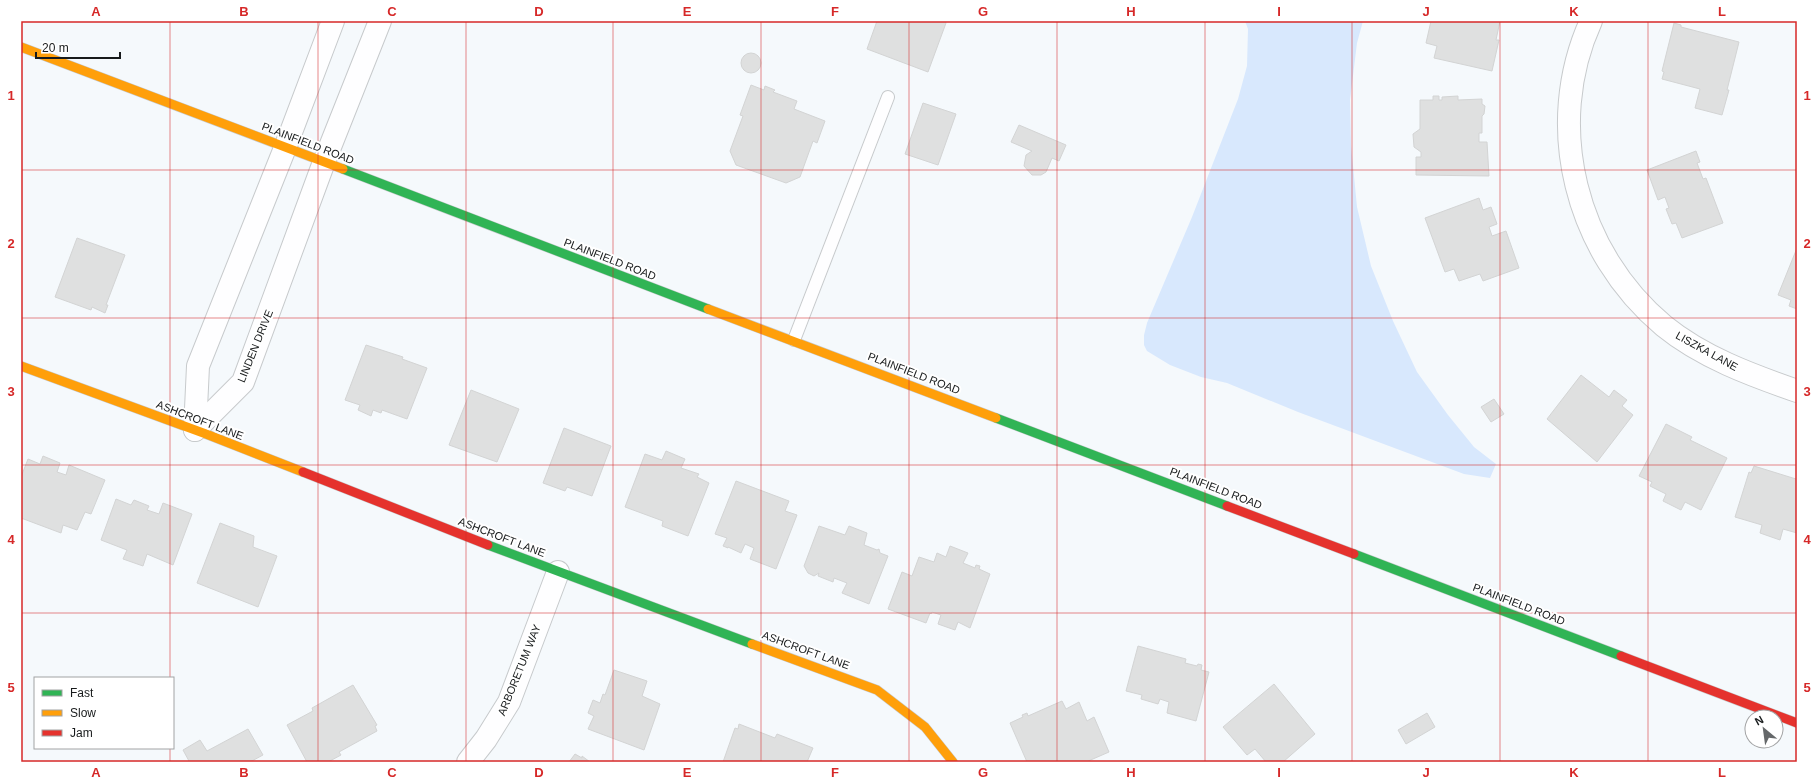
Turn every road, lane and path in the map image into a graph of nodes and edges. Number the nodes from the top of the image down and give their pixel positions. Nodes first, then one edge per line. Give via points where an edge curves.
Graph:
1 (333, 21) edge
2 (380, 21) edge
3 (1591, 21) edge
4 (21, 47) edge
5 (888, 97) dead end
6 (285, 148) junction
7 (324, 162) junction
8 (794, 340) junction
9 (21, 366) edge
10 (1797, 391) edge
11 (196, 430) junction
12 (558, 572) junction
13 (1797, 723) edge
14 (468, 762) edge
15 (953, 762) edge

1 - 6 street
2 - 7 street, LINDEN DRIVE
3 - 10 street, LISZKA LANE via 1578,56 1570,100 1569,142 1575,181 1595,240 1625,287 1664,326 1711,355
4 - 6 main road, PLAINFIELD ROAD
5 - 8 lane
6 - 7 main road, PLAINFIELD ROAD
6 - 11 street via 198,366
7 - 8 main road, PLAINFIELD ROAD
7 - 11 street, LINDEN DRIVE via 243,382
8 - 13 main road, PLAINFIELD ROAD
9 - 11 main road, ASHCROFT LANE
11 - 12 main road, ASHCROFT LANE
12 - 14 street, ARBORETUM WAY via 506,708 480,749
12 - 15 main road, ASHCROFT LANE via 876,690 925,727

